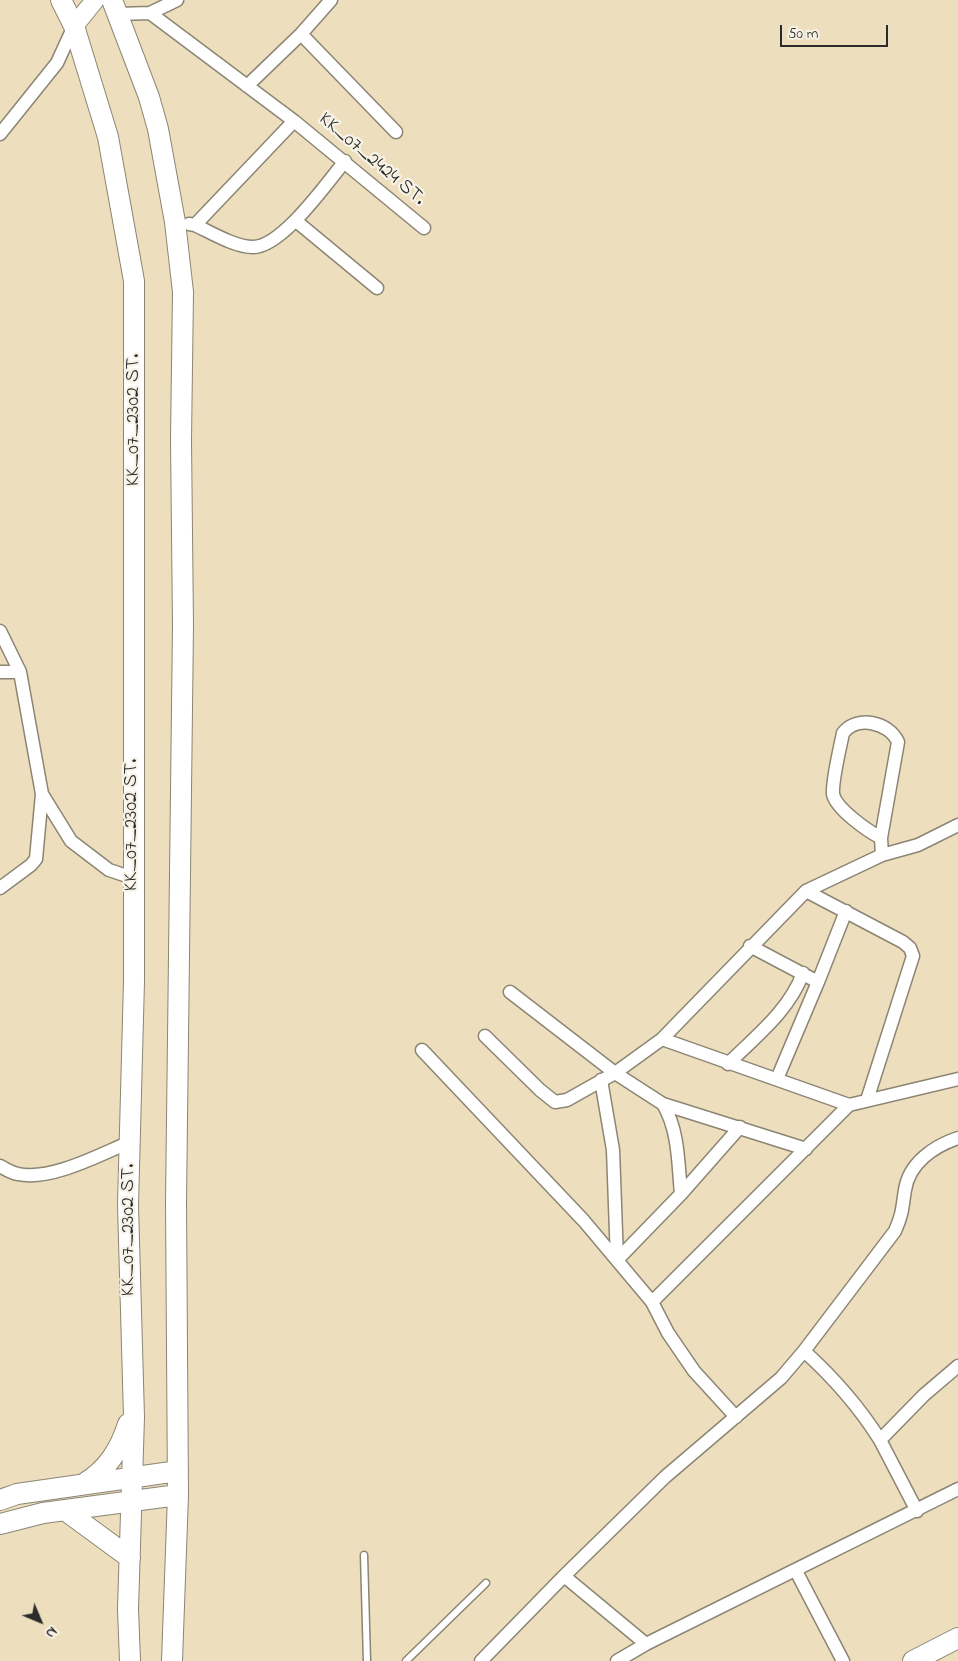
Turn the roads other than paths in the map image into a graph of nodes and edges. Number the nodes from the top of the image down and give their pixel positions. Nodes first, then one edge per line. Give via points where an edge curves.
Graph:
1 (61, 0) edge
2 (95, 0) edge
3 (331, 0) edge
4 (165, 4) edge
5 (115, 7) edge
6 (74, 26) junction
7 (302, 34) junction
8 (247, 86) junction
9 (294, 121) junction
10 (396, 132) dead end
11 (0, 134) edge
12 (345, 161) junction
13 (296, 221) junction
14 (175, 222) junction
15 (195, 225) junction
16 (424, 228) dead end
17 (377, 288) dead end
18 (0, 631) edge
19 (0, 672) edge
20 (20, 672) junction
21 (42, 794) junction
22 (958, 824) edge
23 (881, 838) junction
24 (882, 855) junction
25 (133, 878) junction
26 (0, 888) edge
27 (806, 891) junction
28 (846, 911) junction
29 (750, 946) junction
30 (803, 974) junction
31 (818, 982) junction
32 (510, 992) dead end
33 (485, 1036) dead end
34 (662, 1038) junction
35 (422, 1050) dead end
36 (728, 1064) junction
37 (615, 1073) junction
38 (958, 1079) edge
39 (601, 1080) junction
40 (776, 1080) junction
41 (867, 1100) junction
42 (664, 1104) junction
43 (849, 1105) junction
44 (740, 1127) junction
45 (958, 1138) edge
46 (130, 1142) junction
47 (806, 1149) junction
48 (0, 1166) edge
49 (681, 1194) junction
50 (617, 1260) junction
51 (652, 1302) junction
52 (804, 1351) junction
53 (958, 1366) edge
54 (134, 1405) junction
55 (736, 1417) junction
56 (880, 1440) junction
57 (178, 1471) junction
58 (131, 1477) junction
59 (82, 1485) junction
60 (958, 1489) edge
61 (178, 1495) junction
62 (0, 1500) edge
63 (131, 1501) junction
64 (66, 1511) junction
65 (917, 1511) junction
66 (0, 1524) edge
67 (364, 1555) dead end
68 (130, 1558) junction
69 (796, 1571) junction
70 (564, 1576) junction
71 (486, 1583) dead end
72 (958, 1638) edge
73 (646, 1644) junction
74 (130, 1661) edge
75 (172, 1661) edge
76 (367, 1661) edge
77 (406, 1661) edge
78 (481, 1661) edge
79 (617, 1661) edge
80 (843, 1661) edge
81 (912, 1661) edge

1 - 6 main road, KK_07_2302 ST.
2 - 6 street
3 - 7 street
4 - 5 street, KK_07_2424 ST.
4 - 8 street, KK_07_2424 ST.
5 - 14 main road via 158,129
6 - 11 street via 57,63
6 - 25 main road, KK_07_2302 ST. via 108,137 134,281
7 - 8 street
7 - 10 street
8 - 9 street, KK_07_2424 ST.
9 - 12 street, KK_07_2424 ST.
9 - 15 street, KK_07_2424 ST.
12 - 13 street
12 - 16 street, KK_07_2424 ST.
13 - 15 street via 263,246 253,247
13 - 17 street
14 - 15 street
14 - 57 main road via 183,292 183,626 176,1202
18 - 20 street
19 - 20 street
20 - 21 street
21 - 25 street via 71,841 109,870
21 - 26 street via 36,859
22 - 24 street via 918,845
23 - 23 street via 898,742 894,734 882,726 857,723 848,726 843,733 833,793 840,806 865,829
23 - 24 street
24 - 27 street
25 - 46 main road, KK_07_2302 ST.
27 - 28 street
27 - 29 street
28 - 31 street
28 - 41 street via 903,942 913,956
29 - 30 street
29 - 34 street
30 - 31 street
30 - 36 street via 782,1010
31 - 40 street
32 - 37 street
33 - 39 street via 555,1102 567,1100
34 - 36 street
34 - 37 street
35 - 50 street via 558,1191
36 - 40 street
37 - 39 street
37 - 42 street
38 - 41 street
39 - 50 street via 613,1150
40 - 43 street
41 - 43 street
42 - 44 street
42 - 49 street via 675,1132
43 - 47 street
44 - 47 street
44 - 49 street
45 - 52 street via 946,1142 915,1164 905,1190 902,1217 895,1231
46 - 48 street via 42,1175 18,1174
46 - 54 main road, KK_07_2302 ST. via 128,1205
47 - 51 street
49 - 50 street
50 - 51 street
51 - 55 street via 694,1371
52 - 55 street via 781,1378
52 - 56 street via 835,1378
53 - 56 street
54 - 58 main road, KK_07_2302 ST.
54 - 59 main road via 114,1457 102,1471
55 - 70 street via 665,1477
56 - 65 street
57 - 58 main road
57 - 61 main road
58 - 59 main road
58 - 63 main road, KK_07_2302 ST.
59 - 62 main road via 17,1494
60 - 65 street
61 - 63 main road
61 - 75 main road
63 - 64 main road
63 - 68 main road, KK_07_2302 ST.
64 - 66 main road
64 - 68 main road
65 - 69 street
67 - 76 lane
68 - 74 main road, KK_07_2302 ST.
69 - 73 street
69 - 80 street
70 - 73 street
70 - 78 street
71 - 77 lane
72 - 81 main road
73 - 79 street

